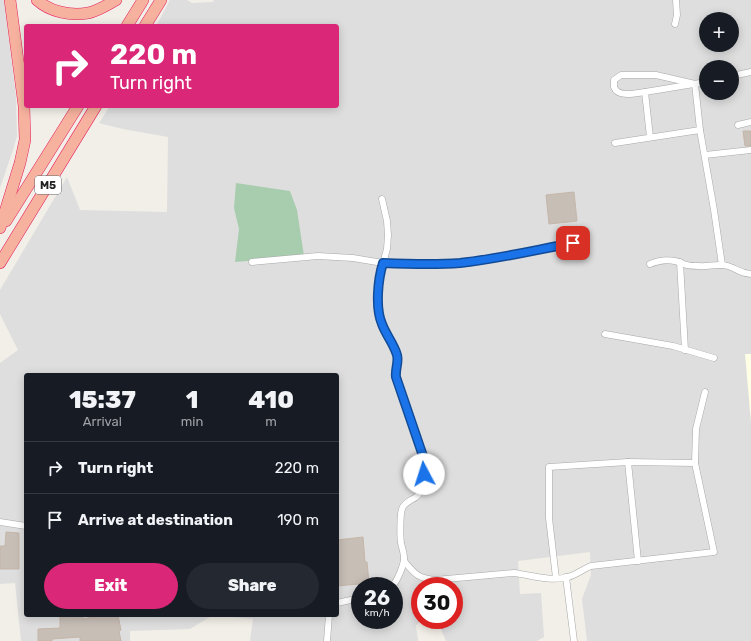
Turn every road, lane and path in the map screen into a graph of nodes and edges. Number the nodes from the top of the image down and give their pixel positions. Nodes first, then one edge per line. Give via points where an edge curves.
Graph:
1 (10, 0) edge
2 (37, 0) edge
3 (116, 0) edge
4 (144, 0) edge
5 (161, 0) edge
6 (676, 0) edge
7 (128, 24) edge
8 (146, 24) edge
9 (676, 24) dead end
10 (751, 72) edge
11 (739, 75) edge
12 (699, 83) edge
13 (695, 84) junction
14 (645, 92) junction
15 (24, 106) edge
16 (24, 108) edge
17 (77, 108) edge
18 (95, 108) edge
19 (751, 122) edge
20 (738, 125) dead end
21 (700, 130) junction
22 (650, 137) junction
23 (615, 143) dead end
24 (751, 150) edge
25 (705, 155) junction
26 (382, 199) dead end
27 (0, 228) edge
28 (0, 232) edge
29 (573, 243) dead end
30 (252, 262) dead end
31 (680, 262) junction
32 (383, 263) junction
33 (0, 264) edge
34 (650, 264) dead end
35 (722, 265) junction
36 (751, 274) edge
37 (605, 334) dead end
38 (685, 350) junction
39 (714, 358) dead end
40 (705, 392) dead end
41 (628, 462) junction
42 (695, 463) junction
43 (0, 522) edge
44 (24, 526) edge
45 (404, 561) junction
46 (638, 561) junction
47 (398, 577) edge
48 (566, 577) junction
49 (556, 578) junction
50 (351, 600) edge
51 (339, 603) edge
52 (329, 617) edge
53 (327, 641) edge
54 (574, 641) edge

1 - 15 highway
2 - 3 highway via 51,9 74,14 105,7
4 - 7 highway
5 - 8 highway
6 - 9 street
10 - 11 street
12 - 13 street
13 - 14 street
13 - 14 street via 656,75 622,75 614,80 614,87 618,92
13 - 21 street
14 - 22 street
16 - 27 highway via 26,140
17 - 28 highway, M5
18 - 33 highway, M5
19 - 20 street
21 - 22 street
21 - 25 street
22 - 23 street
24 - 25 street
25 - 35 street
26 - 32 street via 388,228
29 - 32 street via 459,263
30 - 32 street via 318,256
31 - 34 street via 658,260
31 - 35 street via 700,266
31 - 38 street
32 - 45 street via 380,274 379,315 397,354 396,377 424,464 418,496 402,508 400,537
35 - 36 street
37 - 38 street
38 - 39 street
40 - 42 street via 696,429
41 - 42 street
41 - 46 street
41 - 49 street via 549,467 549,518
42 - 46 street via 714,552
43 - 44 street
45 - 47 street
45 - 49 street via 424,579 514,573
46 - 48 street via 591,566
48 - 49 street
48 - 54 street
50 - 51 street
52 - 53 street

